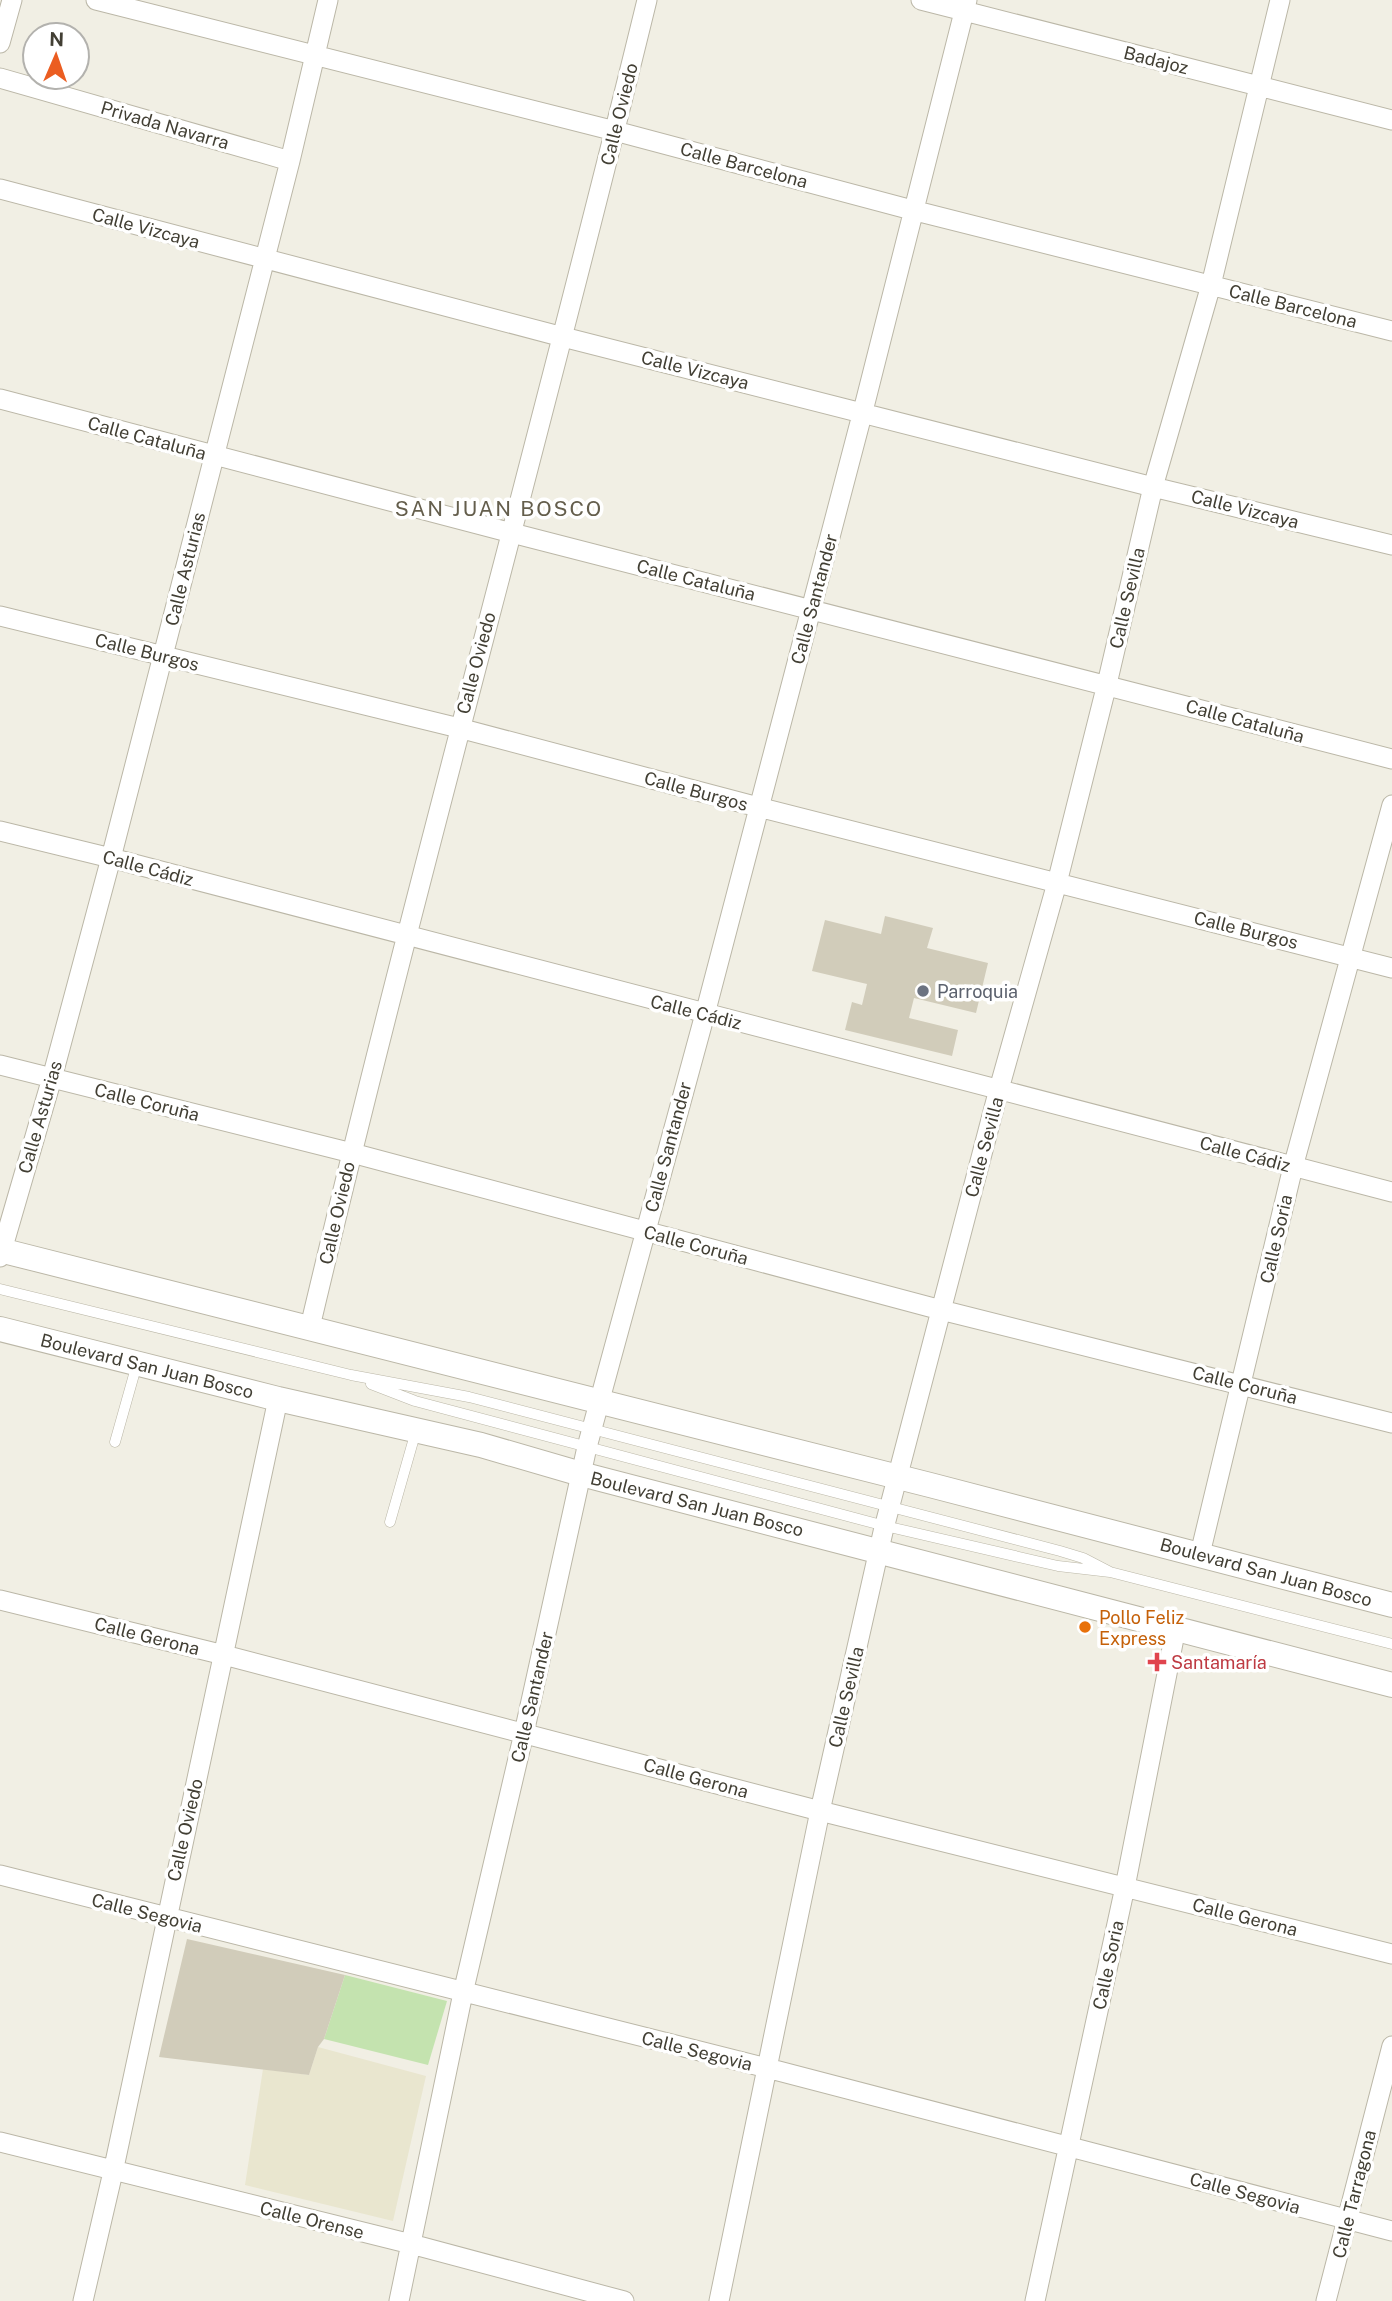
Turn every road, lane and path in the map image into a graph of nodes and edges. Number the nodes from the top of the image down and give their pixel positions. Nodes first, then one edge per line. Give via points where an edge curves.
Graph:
1 (12, 0) edge
2 (96, 0) edge
3 (328, 0) edge
4 (647, 0) edge
5 (921, 0) edge
6 (1280, 0) edge
7 (965, 6) edge
8 (0, 43) edge
9 (315, 56) junction
10 (0, 78) edge
11 (1259, 86) junction
12 (1392, 120) edge
13 (615, 131) junction
14 (290, 162) junction
15 (0, 189) edge
16 (912, 210) junction
17 (263, 259) junction
18 (1211, 285) junction
19 (1392, 331) edge
20 (563, 337) junction
21 (0, 399) edge
22 (863, 411) junction
23 (214, 456) junction
24 (1153, 487) junction
25 (512, 533) junction
26 (1392, 545) edge
27 (811, 610) junction
28 (0, 616) edge
29 (163, 657) junction
30 (1107, 684) junction
31 (459, 728) junction
32 (1392, 759) edge
33 (1392, 805) edge
34 (758, 807) junction
35 (0, 831) edge
36 (111, 858) junction
37 (1057, 883) junction
38 (405, 936) junction
39 (1349, 957) junction
40 (1392, 968) edge
41 (705, 1014) junction
42 (0, 1065) edge
43 (52, 1078) junction
44 (999, 1089) junction
45 (352, 1153) junction
46 (1293, 1167) junction
47 (1392, 1192) edge
48 (644, 1232) junction
49 (0, 1253) edge
50 (0, 1289) edge
51 (941, 1310) junction
52 (310, 1327) junction
53 (0, 1329) edge
54 (137, 1364) junction
55 (351, 1376) junction
56 (1242, 1384) junction
57 (278, 1399) junction
58 (600, 1403) junction
59 (1392, 1423) edge
60 (416, 1430) junction
61 (589, 1438) junction
62 (115, 1442) dead end
63 (581, 1474) junction
64 (899, 1477) junction
65 (891, 1506) junction
66 (390, 1522) dead end
67 (885, 1526) junction
68 (879, 1550) junction
69 (1200, 1554) junction
70 (1110, 1572) junction
71 (0, 1600) edge
72 (1392, 1605) edge
73 (1176, 1628) junction
74 (1392, 1644) edge
75 (224, 1655) junction
76 (1392, 1685) edge
77 (524, 1733) junction
78 (820, 1811) junction
79 (0, 1875) edge
80 (1125, 1886) junction
81 (166, 1918) junction
82 (1392, 1954) edge
83 (463, 1993) junction
84 (1392, 2046) edge
85 (766, 2068) junction
86 (0, 2142) edge
87 (1069, 2147) junction
88 (113, 2172) junction
89 (1347, 2219) junction
90 (1392, 2231) edge
91 (411, 2244) junction
92 (83, 2301) edge
93 (399, 2301) edge
94 (624, 2301) edge
95 (719, 2301) edge
96 (1035, 2301) edge
97 (1326, 2301) edge

1 - 8 street
2 - 9 street, Calle Barcelona
3 - 9 street, Calle Asturias
4 - 13 street, Calle Oviedo
5 - 7 street, Badajoz
6 - 11 street, Calle Sevilla
7 - 11 street, Badajoz
7 - 16 street, Calle Santander
9 - 13 street, Calle Barcelona
9 - 14 street, Calle Asturias
10 - 14 street, Privada Navarra
11 - 12 street, Badajoz
11 - 18 street, Calle Sevilla
13 - 16 street, Calle Barcelona
13 - 20 street, Calle Oviedo
14 - 17 street, Calle Asturias
15 - 17 street, Calle Vizcaya
16 - 18 street, Calle Barcelona
16 - 22 street, Calle Santander
17 - 20 street, Calle Vizcaya
17 - 23 street, Calle Asturias
18 - 19 street, Calle Barcelona
18 - 24 street, Calle Sevilla
20 - 22 street, Calle Vizcaya
20 - 25 street, Calle Oviedo
21 - 23 street, Calle Cataluña
22 - 24 street, Calle Vizcaya
22 - 27 street, Calle Santander
23 - 25 street, Calle Cataluña
23 - 29 street, Calle Asturias
24 - 26 street, Calle Vizcaya
24 - 30 street, Calle Sevilla
25 - 27 street, Calle Cataluña
25 - 31 street, Calle Oviedo
27 - 30 street, Calle Cataluña
27 - 34 street, Calle Santander
28 - 29 street, Calle Burgos
29 - 31 street, Calle Burgos
29 - 36 street, Calle Asturias
30 - 32 street, Calle Cataluña
30 - 37 street, Calle Sevilla
31 - 34 street, Calle Burgos
31 - 38 street, Calle Oviedo
33 - 39 street, Calle Soria
34 - 37 street, Calle Burgos
34 - 41 street, Calle Santander
35 - 36 street, Calle Cádiz
36 - 38 street, Calle Cádiz
36 - 43 street, Calle Asturias
37 - 39 street, Calle Burgos
37 - 44 street, Calle Sevilla
38 - 41 street, Calle Cádiz
38 - 45 street, Calle Oviedo
39 - 40 street, Calle Burgos
39 - 46 street, Calle Soria
41 - 44 street, Calle Cádiz
41 - 48 street, Calle Santander
42 - 43 street, Calle Coruña
43 - 45 street, Calle Coruña
43 - 49 street, Calle Asturias
44 - 46 street, Calle Cádiz
44 - 51 street, Calle Sevilla
45 - 48 street, Calle Coruña
45 - 52 street, Calle Oviedo
46 - 47 street, Calle Cádiz
46 - 56 street, Calle Soria
48 - 51 street, Calle Coruña
48 - 58 street, Calle Santander
49 - 52 street, Boulevard San Juan Bosco
50 - 55 lane
51 - 56 street, Calle Coruña
51 - 64 street, Calle Sevilla
52 - 58 street, Boulevard San Juan Bosco
53 - 54 street, Boulevard San Juan Bosco
54 - 57 street, Boulevard San Juan Bosco
54 - 62 lane
55 - 61 lane via 415,1401
55 - 61 lane via 470,1397
56 - 59 street, Calle Coruña
56 - 69 street, Calle Soria
57 - 60 street, Boulevard San Juan Bosco
57 - 75 street, Calle Oviedo
58 - 61 street, Calle Santander
58 - 64 street, Boulevard San Juan Bosco
60 - 63 street, Boulevard San Juan Bosco
60 - 66 lane
61 - 63 street, Calle Santander
61 - 65 lane
61 - 67 lane
63 - 68 street, Boulevard San Juan Bosco
63 - 77 street, Calle Santander
64 - 65 street, Calle Sevilla
64 - 69 street, Boulevard San Juan Bosco
65 - 67 street, Calle Sevilla
65 - 70 lane via 1060,1551
67 - 68 street, Calle Sevilla
67 - 70 lane via 1058,1566
68 - 73 street, Boulevard San Juan Bosco
68 - 78 street, Calle Sevilla
69 - 72 street, Boulevard San Juan Bosco
70 - 74 lane
71 - 75 street, Calle Gerona
73 - 76 street, Boulevard San Juan Bosco
73 - 80 street, Calle Soria
75 - 77 street, Calle Gerona
75 - 81 street, Calle Oviedo
77 - 78 street, Calle Gerona
77 - 83 street, Calle Santander
78 - 80 street, Calle Gerona
78 - 85 street, Calle Sevilla
79 - 81 street, Calle Segovia
80 - 82 street, Calle Gerona
80 - 87 street, Calle Soria
81 - 83 street, Calle Segovia
81 - 88 street, Calle Oviedo
83 - 85 street, Calle Segovia
83 - 91 street, Calle Santander
84 - 89 street, Calle Tarragona
85 - 87 street, Calle Segovia
85 - 95 street, Calle Sevilla
86 - 88 street, Calle Orense
87 - 89 street, Calle Segovia
87 - 96 street, Calle Soria
88 - 91 street, Calle Orense
88 - 92 street, Calle Oviedo
89 - 90 street, Calle Segovia
89 - 97 street, Calle Tarragona
91 - 93 street, Calle Santander
91 - 94 street, Calle Orense

